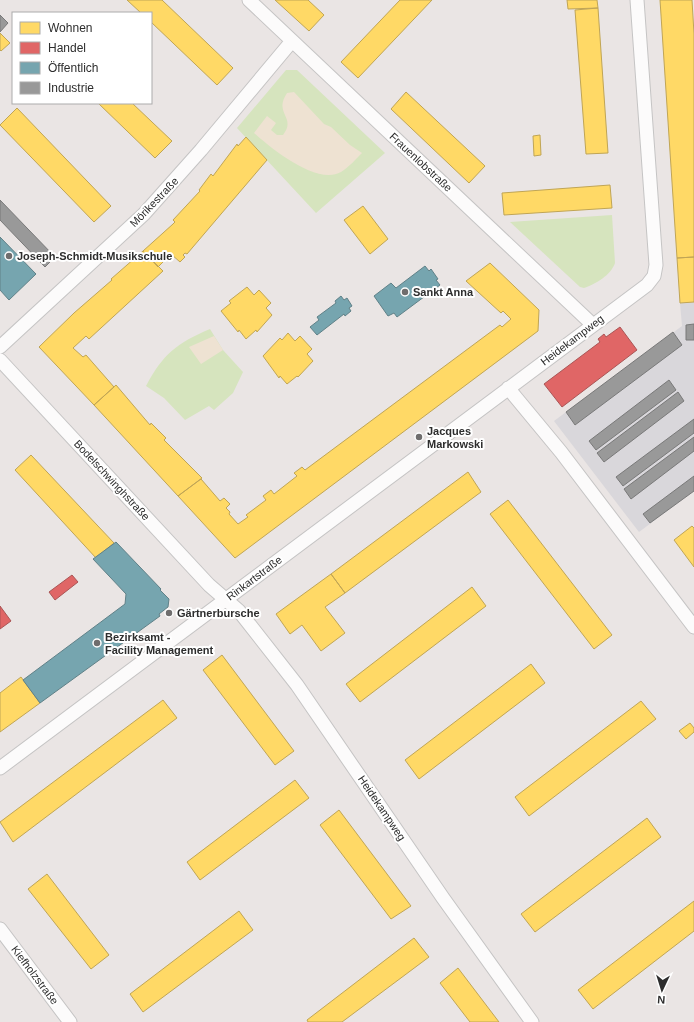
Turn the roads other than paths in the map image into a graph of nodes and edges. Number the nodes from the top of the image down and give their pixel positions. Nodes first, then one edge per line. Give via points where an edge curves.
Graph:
1 (249, 0) edge
2 (637, 0) edge
3 (292, 41) junction
4 (592, 325) junction
5 (0, 347) edge
6 (0, 360) edge
7 (508, 388) junction
8 (225, 599) junction
9 (694, 627) edge
10 (0, 768) edge
11 (0, 929) edge
12 (70, 1022) edge
13 (532, 1022) edge

1 - 3 street, Frauenlobstraße
2 - 4 street, Heidekampweg via 656,265 654,276 647,285
3 - 4 street, Frauenlobstraße
3 - 5 street, Mörikestraße via 144,214
4 - 7 street, Heidekampweg
6 - 8 street, Bodelschwinghstraße via 209,585
7 - 8 street, Rinkartstraße
7 - 9 street via 561,452
8 - 10 street, Rinkartstraße
8 - 13 street, Heidekampweg via 239,611 297,685 443,898
11 - 12 street, Kiefholzstraße

